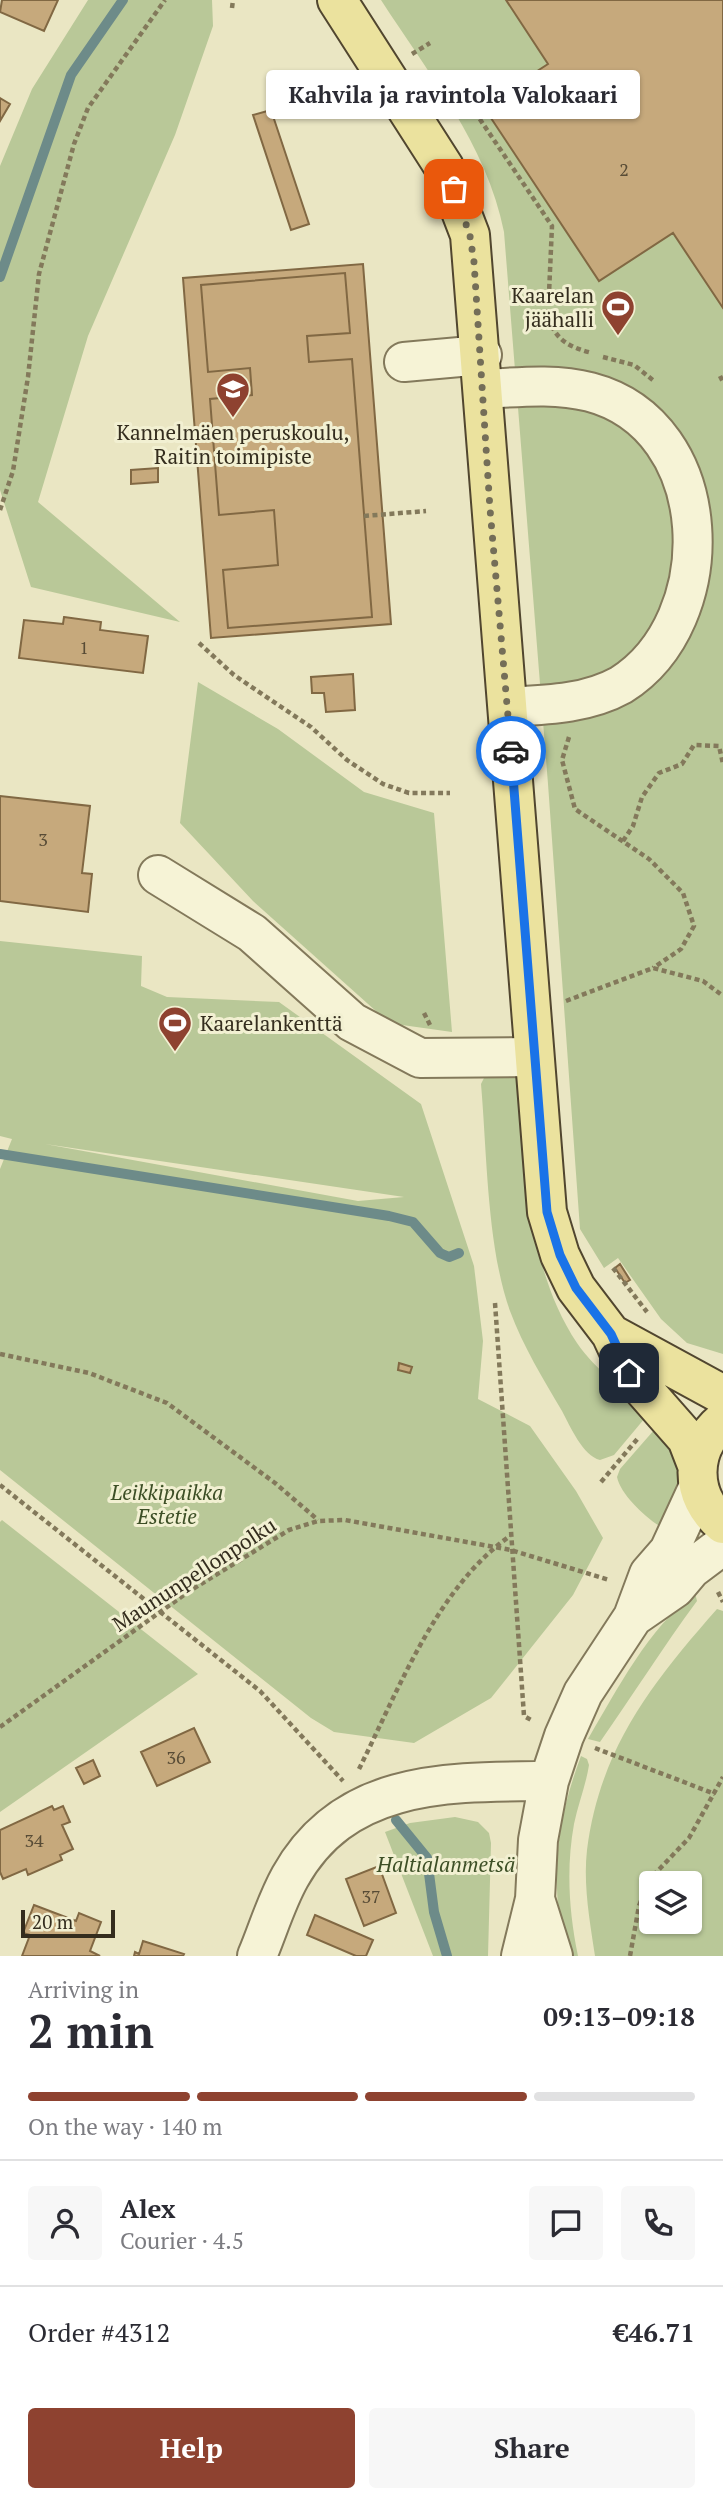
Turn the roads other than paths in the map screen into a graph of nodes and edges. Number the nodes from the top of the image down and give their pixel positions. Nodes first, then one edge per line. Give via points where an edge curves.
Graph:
1 (337, 0) edge
2 (404, 362) dead end
3 (483, 372) junction
4 (508, 707) junction
5 (158, 875) dead end
6 (533, 1056) junction
7 (611, 1334) junction
8 (723, 1395) edge
9 (723, 1421) edge
10 (698, 1476) junction
11 (723, 1524) edge
12 (723, 1545) edge
13 (626, 1600) junction
14 (549, 1781) junction
15 (535, 1899) junction
16 (257, 1956) edge
17 (521, 1956) edge
18 (553, 1956) edge

1 - 3 main road via 454,189 470,236
2 - 3 street
3 - 4 main road
3 - 4 street via 539,386 591,392 635,415 676,461 693,500 698,527 688,595 674,629 642,670 591,697
4 - 6 main road
5 - 6 street via 252,933 352,1022 420,1058
6 - 7 main road via 547,1212 576,1288
7 - 8 main road
7 - 10 main road via 629,1373 687,1439
9 - 10 main road via 707,1438
10 - 11 main road via 704,1503
10 - 13 street via 669,1550
12 - 13 street via 675,1588
13 - 14 street
14 - 15 street via 538,1840
14 - 16 street via 433,1784 353,1798 290,1877
15 - 17 street
15 - 18 street

